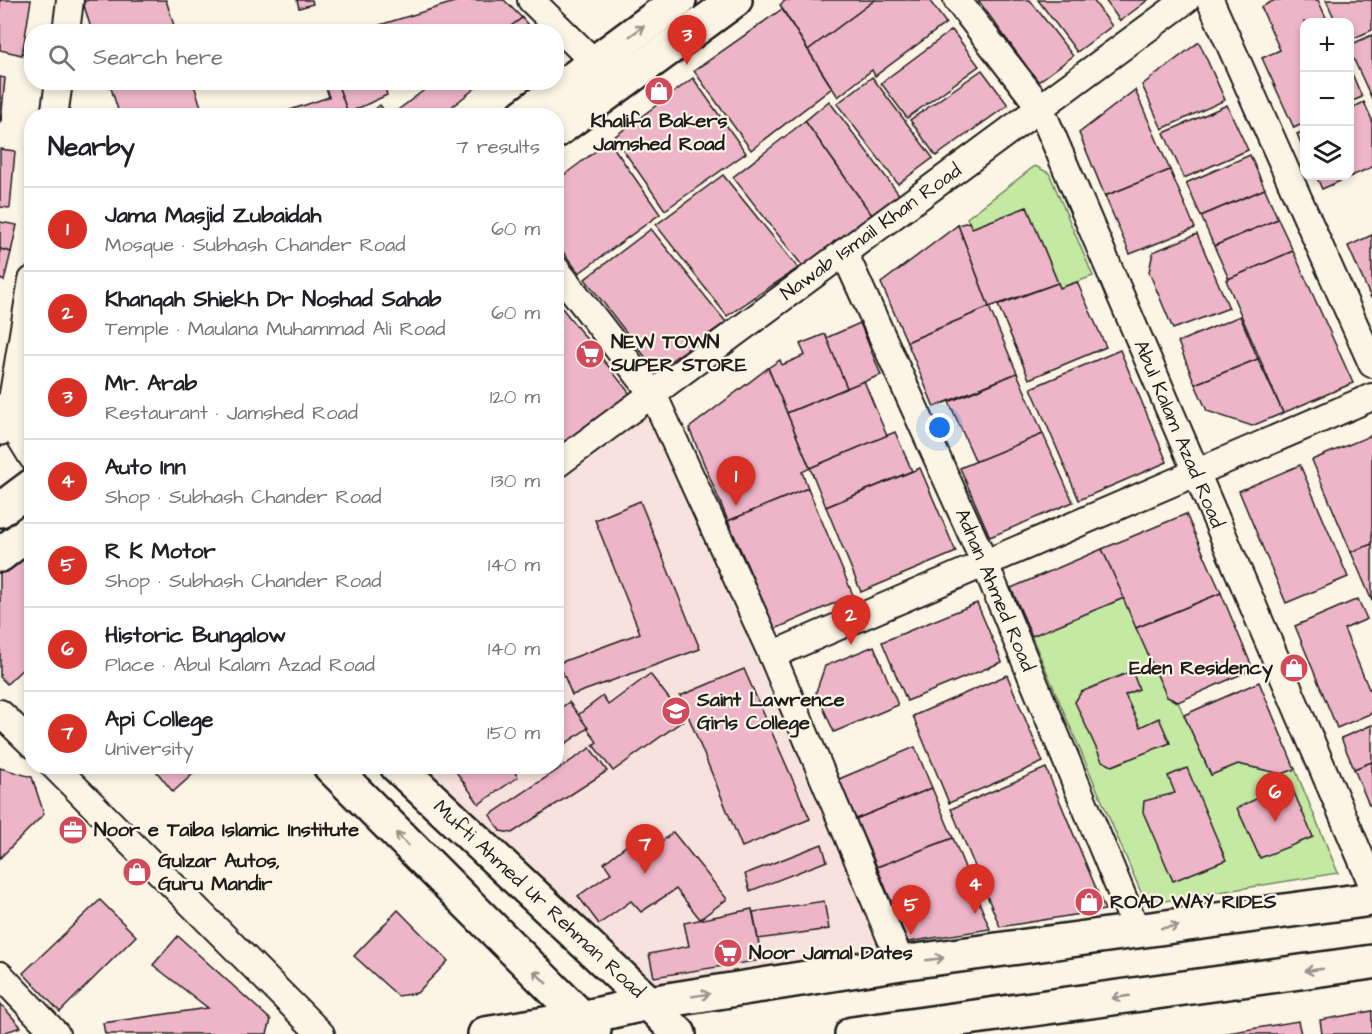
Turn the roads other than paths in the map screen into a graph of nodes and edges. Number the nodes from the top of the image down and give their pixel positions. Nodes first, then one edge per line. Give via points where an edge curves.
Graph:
1 (70, 0) edge
2 (531, 0) edge
3 (679, 0) edge
4 (735, 0) edge
5 (957, 0) edge
6 (1186, 0) edge
7 (1210, 0) edge
8 (67, 24) edge
9 (556, 24) edge
10 (564, 32) edge
11 (595, 62) junction
12 (564, 85) edge
13 (618, 86) junction
14 (58, 90) edge
15 (558, 90) edge
16 (55, 108) edge
17 (534, 108) edge
18 (1040, 108) junction
19 (564, 125) edge
20 (844, 252) junction
21 (564, 280) edge
22 (24, 320) edge
23 (1372, 364) edge
24 (653, 394) junction
25 (1372, 398) edge
26 (5, 417) edge
27 (24, 444) edge
28 (564, 459) edge
29 (1196, 474) junction
30 (24, 492) edge
31 (0, 510) edge
32 (24, 536) edge
33 (0, 555) edge
34 (985, 564) junction
35 (772, 655) junction
36 (0, 712) edge
37 (24, 736) edge
38 (62, 774) edge
39 (338, 774) edge
40 (406, 774) edge
41 (1372, 884) edge
42 (1372, 899) edge
43 (1137, 931) junction
44 (901, 963) junction
45 (1372, 963) edge
46 (0, 975) edge
47 (650, 1003) junction
48 (590, 1026) edge
49 (56, 1034) edge
50 (321, 1034) edge
51 (485, 1034) edge
52 (679, 1034) edge
53 (852, 1034) edge

1 - 8 street
2 - 9 street
11 -> 3 street
4 - 13 street
5 - 18 street, Abul Kalam Azad Road
6 - 18 street, Nawab Ismail Khan Road
7 - 23 street
10 - 11 street
11 - 12 street
11 - 13 street
13 - 19 street
14 - 16 street
15 - 17 street
18 - 20 street, Nawab Ismail Khan Road
18 - 29 street, Abul Kalam Azad Road
20 - 24 street, Nawab Ismail Khan Road
20 - 34 street, Adnan Ahmed Road
21 - 24 street
22 - 26 street
24 - 28 street, Nawab Ismail Khan Road
24 - 35 street
25 - 29 street
26 - 27 street
29 - 34 street
29 - 41 street, Abul Kalam Azad Road
30 - 31 street
32 - 33 street
34 - 35 street
34 - 43 street, Adnan Ahmed Road
35 - 44 street
36 - 37 street
38 - 50 street
48 -> 39 street
40 - 47 street, Mufti Ahmed Ur Rehman Road
43 -> 42 street
44 -> 43 street
47 -> 44 street
45 -> 53 street
46 - 49 street
47 - 48 street
47 - 52 street, Mufti Ahmed Ur Rehman Road
48 - 51 street

